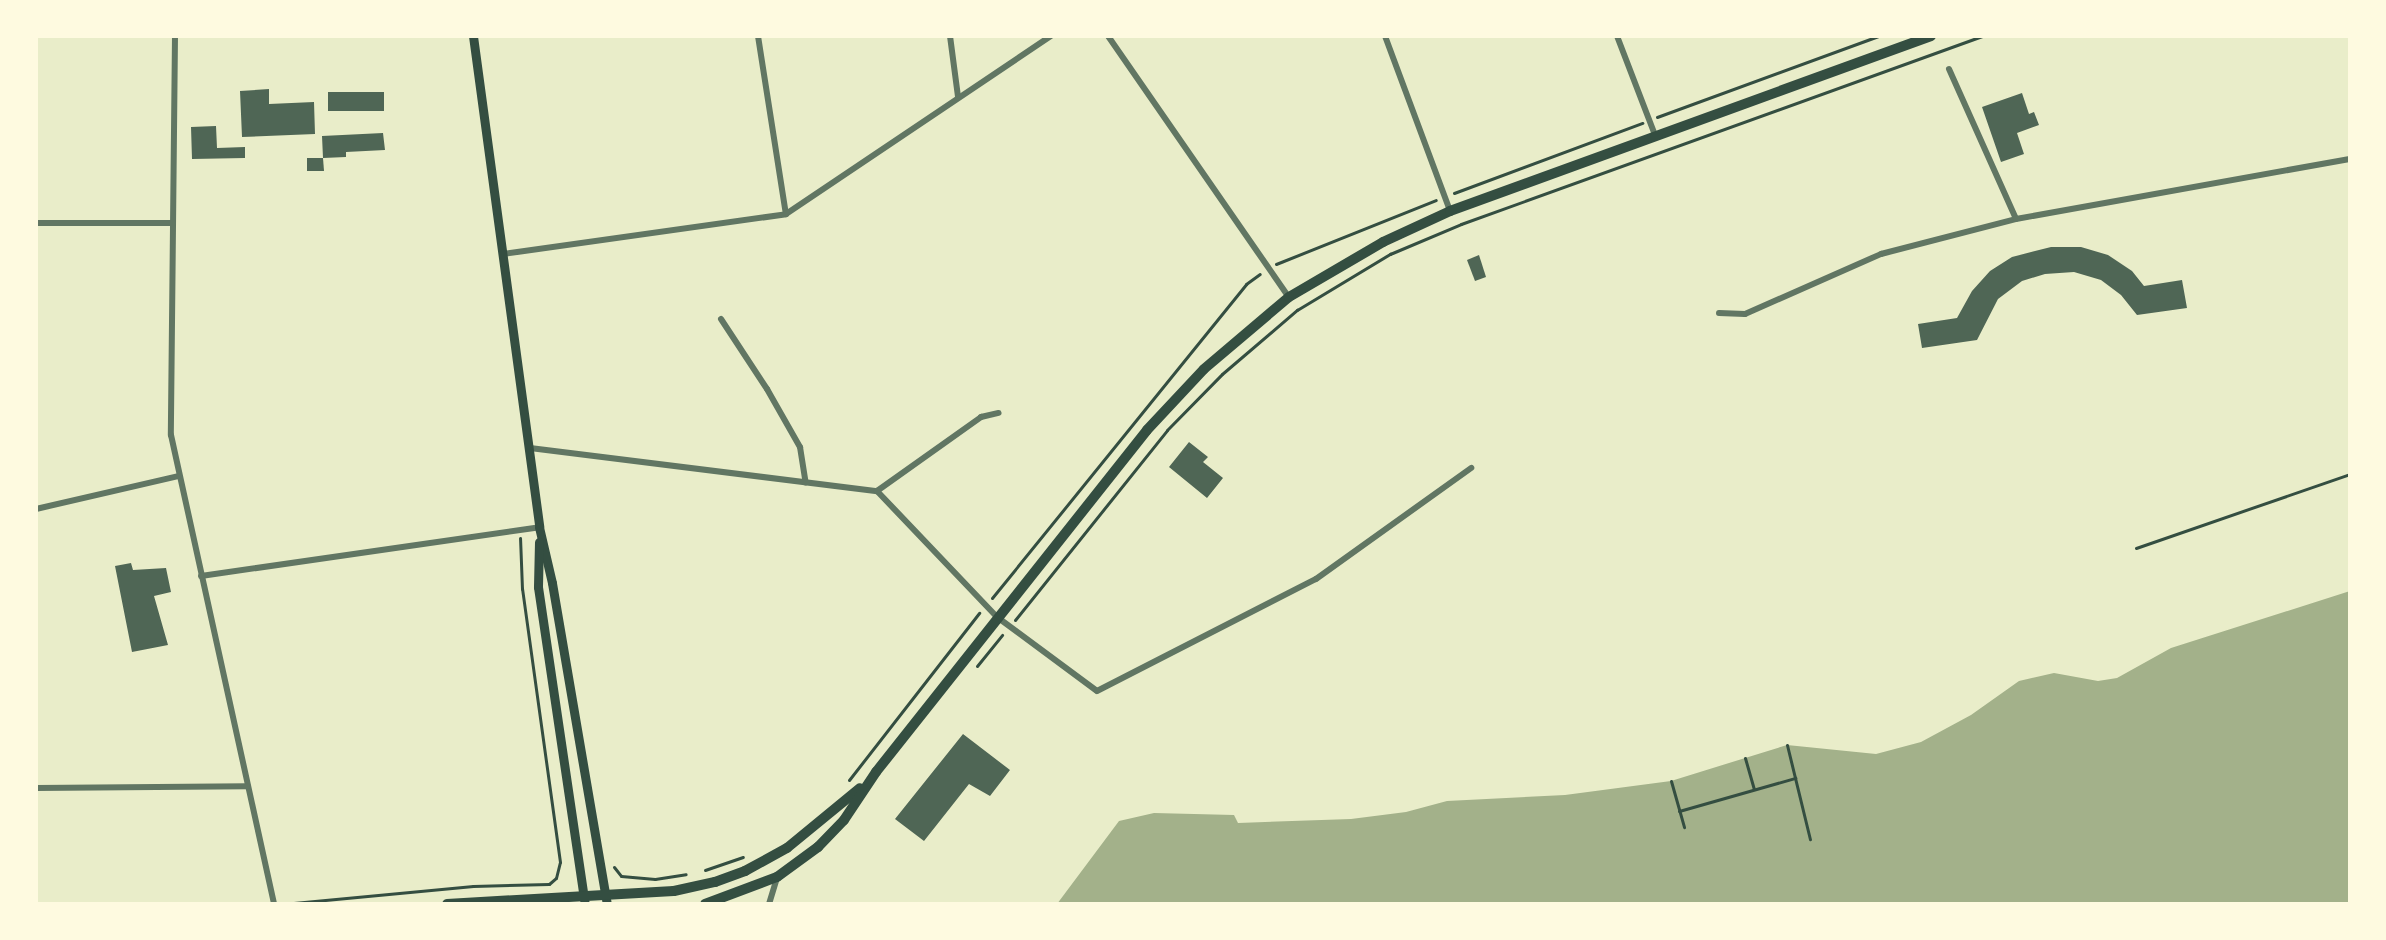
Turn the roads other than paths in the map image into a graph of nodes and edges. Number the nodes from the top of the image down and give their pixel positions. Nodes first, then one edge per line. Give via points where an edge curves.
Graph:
1 (175, 36) edge
2 (473, 36) edge
3 (758, 36) edge
4 (950, 36) edge
5 (1051, 36) edge
6 (1108, 36) edge
7 (1385, 36) edge
8 (1617, 36) edge
9 (1931, 36) edge
10 (1949, 69) dead end
11 (958, 97) junction
12 (1655, 135) junction
13 (2350, 159) edge
14 (1450, 211) junction
15 (786, 214) junction
16 (2016, 219) junction
17 (36, 223) edge
18 (173, 223) junction
19 (503, 254) junction
20 (1289, 297) junction
21 (1719, 313) dead end
22 (721, 319) dead end
23 (999, 413) dead end
24 (530, 448) junction
25 (1471, 468) dead end
26 (179, 476) junction
27 (806, 483) junction
28 (877, 491) junction
29 (36, 509) edge
30 (539, 527) junction
31 (201, 576) junction
32 (997, 617) junction
33 (876, 772) junction
34 (247, 786) junction
35 (36, 788) edge
36 (777, 877) junction
37 (606, 900) edge
38 (584, 901) edge
39 (274, 904) edge
40 (447, 904) edge
41 (705, 904) edge
42 (769, 904) edge

1 - 18 street
2 - 19 main road
3 - 15 street
4 - 11 street
5 - 11 street
6 - 20 street
7 - 14 street
8 - 12 street
9 - 12 main road
10 - 16 street
11 - 15 street
12 - 14 main road
13 - 16 street
14 - 20 main road via 1383,242
15 - 19 street
16 - 21 street via 1881,254 1745,314
17 - 18 street
18 - 26 street via 171,435
19 - 24 main road
20 - 32 main road via 1204,369 1147,430
22 - 27 street via 800,447
23 - 28 street via 981,417
24 - 27 street
24 - 30 main road
25 - 32 street via 1316,579 1097,691
26 - 29 street
26 - 31 street
27 - 28 street
28 - 32 street
30 - 31 street
30 - 37 main road
30 - 38 main road via 538,587
31 - 34 street
32 - 33 main road
33 - 36 main road via 844,820
33 - 37 main road via 808,834 769,859 715,882
34 - 35 street
34 - 39 street
36 - 41 main road
36 - 42 street
37 - 38 main road
38 - 40 main road

